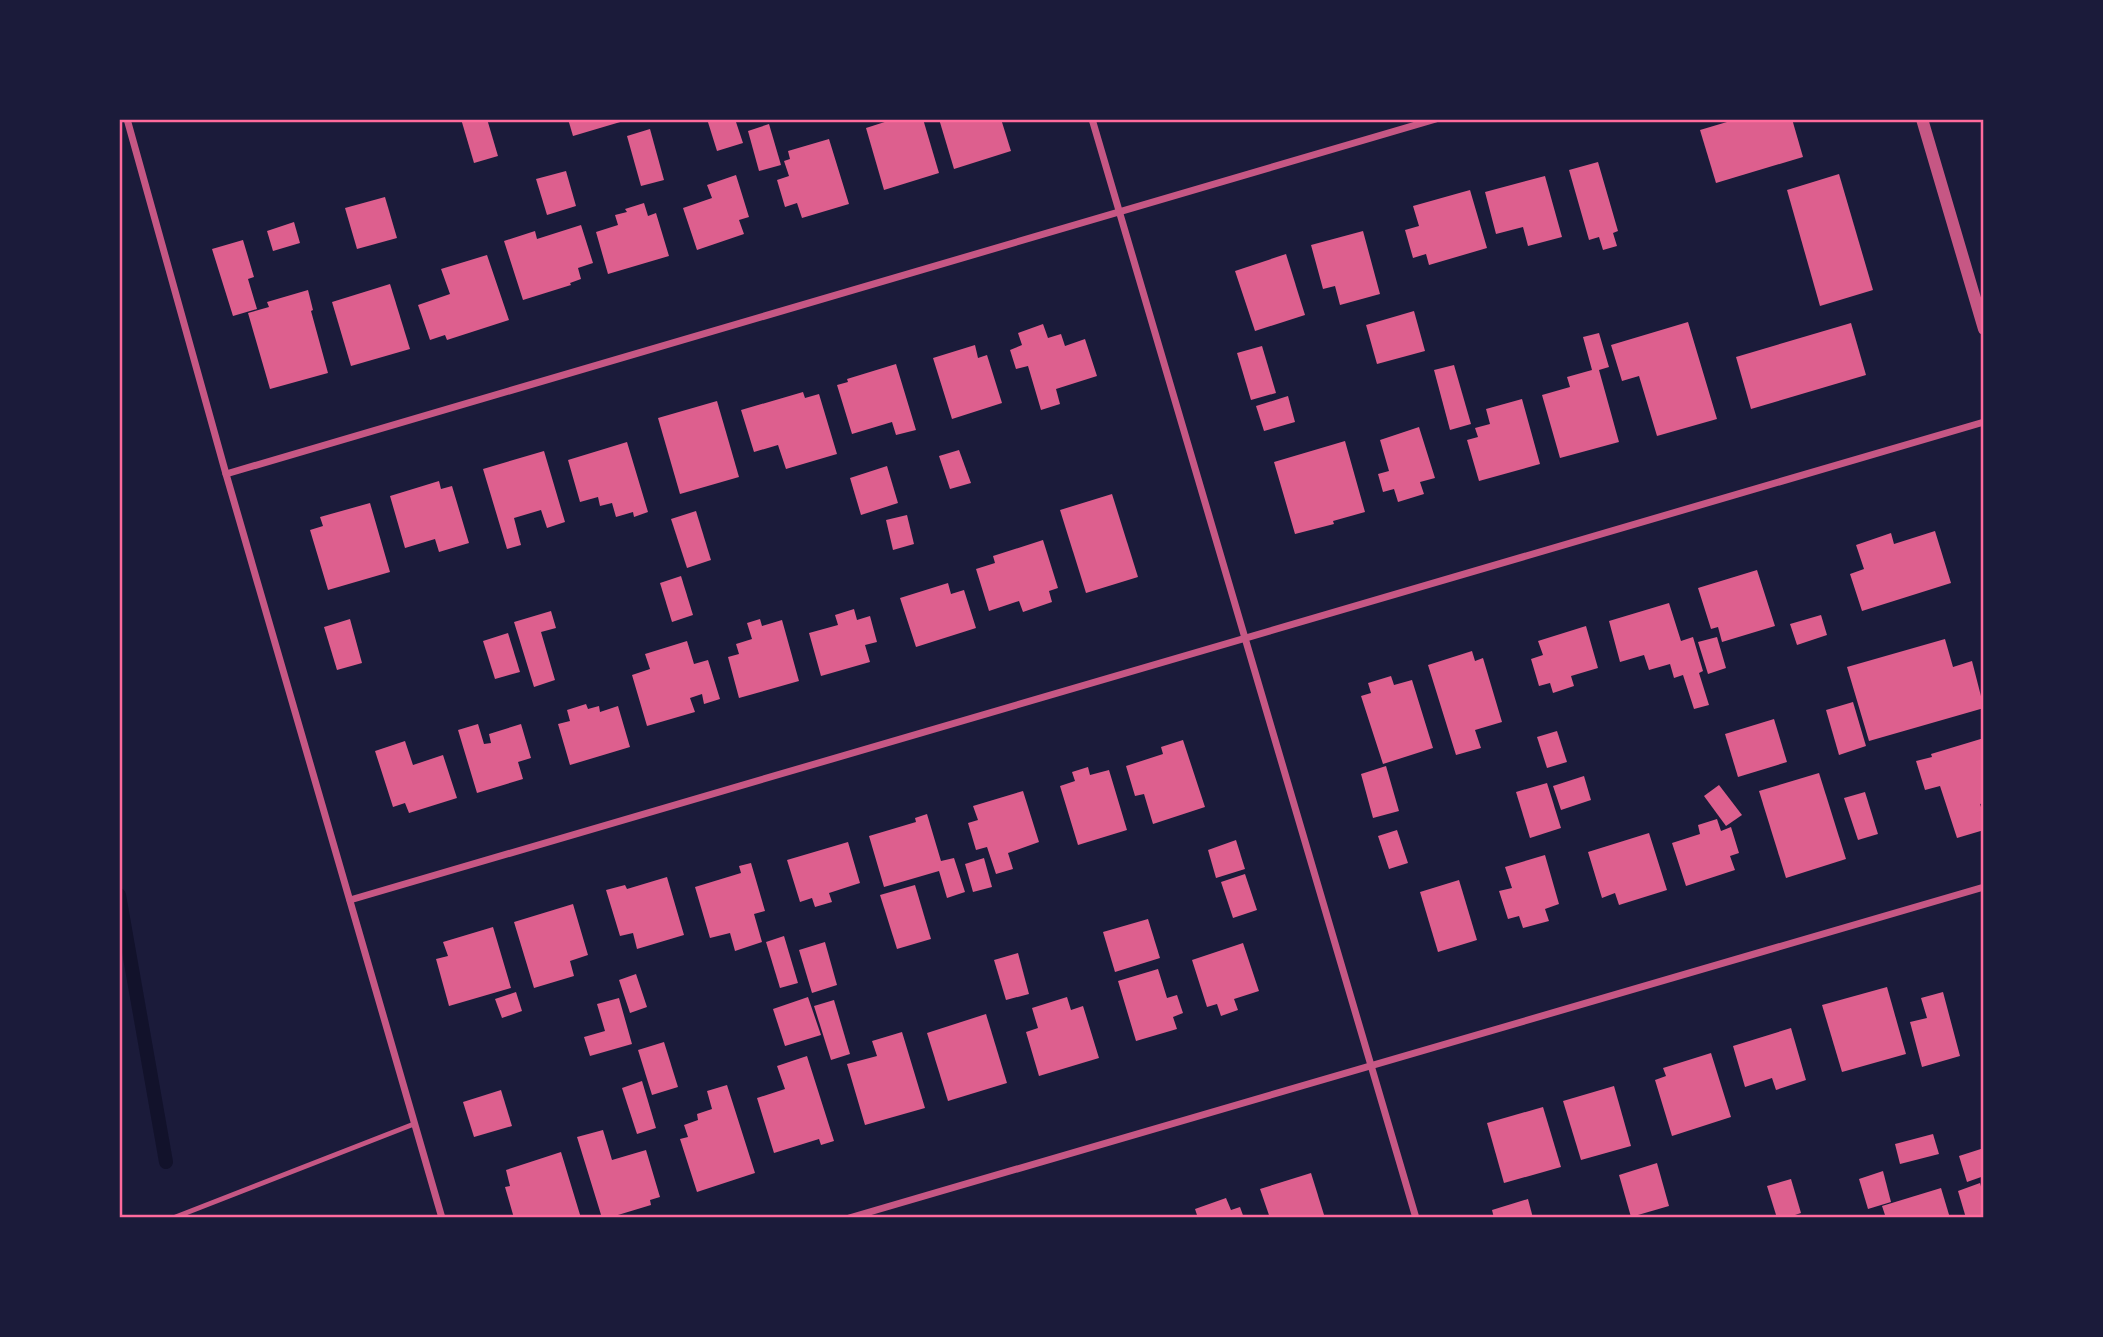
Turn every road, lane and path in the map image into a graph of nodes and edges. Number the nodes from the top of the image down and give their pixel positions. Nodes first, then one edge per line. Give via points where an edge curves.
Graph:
1 (127, 119) edge
2 (1092, 119) edge
3 (1436, 119) edge
4 (1922, 119) edge
5 (1119, 212) junction
6 (1984, 329) edge
7 (1984, 422) edge
8 (226, 474) junction
9 (1246, 638) junction
10 (1984, 887) edge
11 (351, 900) junction
12 (1370, 1065) junction
13 (414, 1124) junction
14 (173, 1218) edge
15 (442, 1218) edge
16 (849, 1218) edge
17 (1416, 1218) edge

1 - 8 street
2 - 5 street
3 - 5 street
4 - 6 street
5 - 8 street
5 - 9 street
7 - 9 street
8 - 11 street
9 - 11 street
9 - 12 street
10 - 12 street
11 - 13 street
12 - 16 street
12 - 17 street
13 - 14 lane
13 - 15 street

